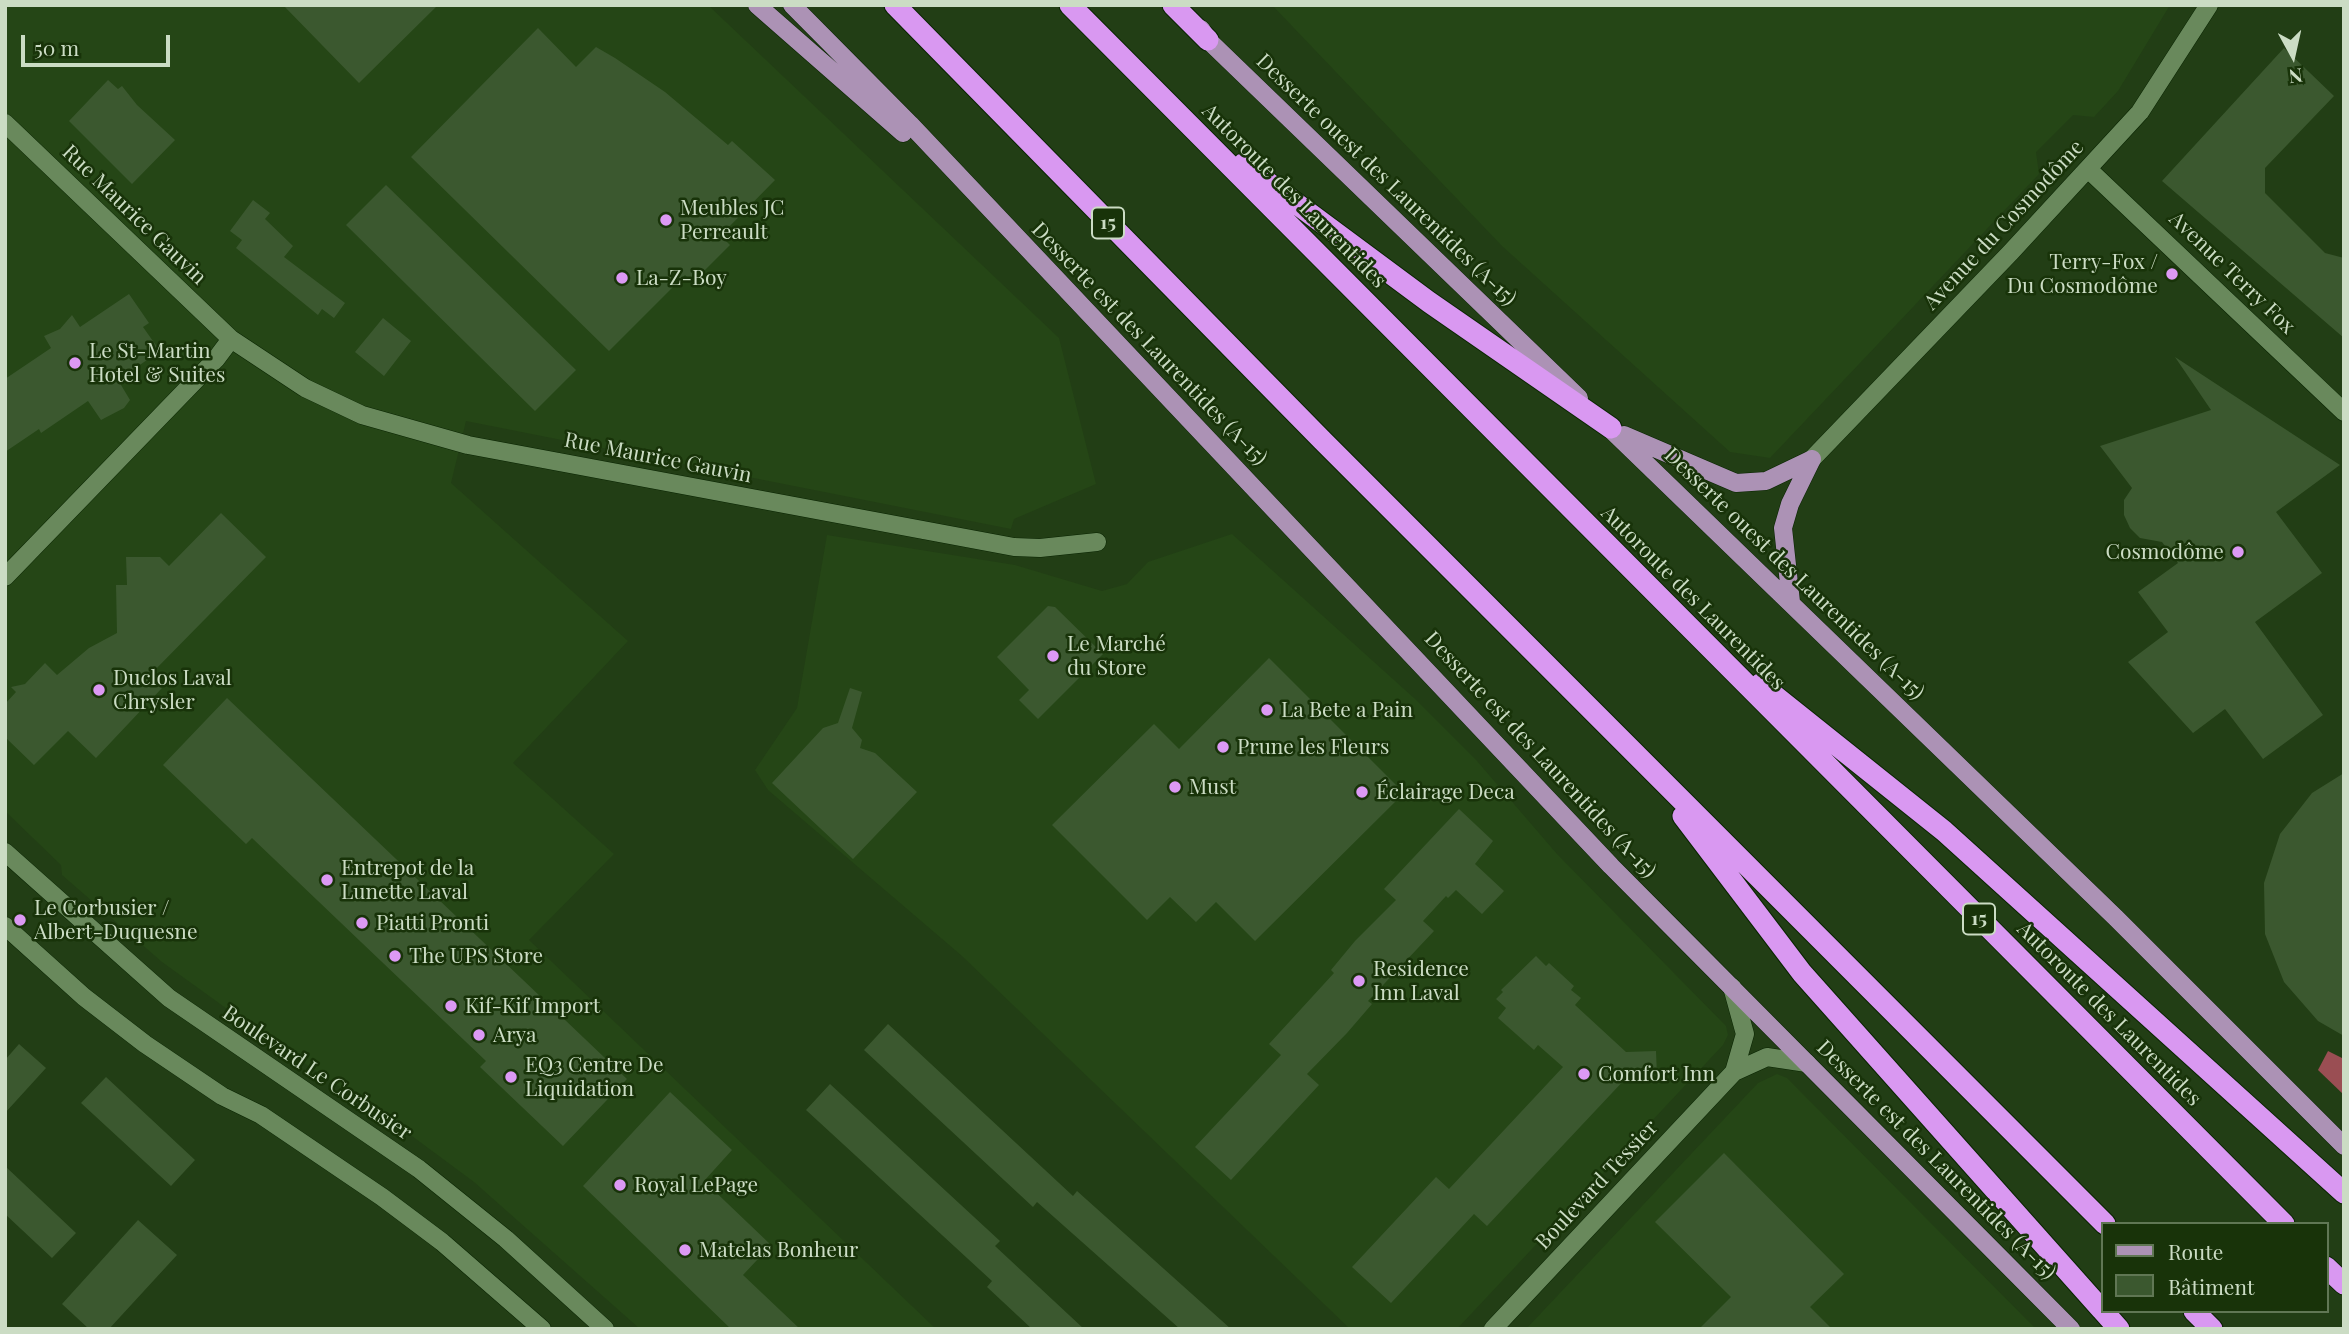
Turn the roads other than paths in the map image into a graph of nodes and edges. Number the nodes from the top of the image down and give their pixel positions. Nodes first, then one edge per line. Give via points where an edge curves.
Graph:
1 (757, 5) edge
2 (792, 5) edge
3 (895, 5) edge
4 (1070, 5) edge
5 (1173, 5) edge
6 (1185, 5) edge
7 (2208, 5) edge
8 (1208, 40) junction
9 (5, 123) edge
10 (1187, 123) junction
11 (2088, 169) junction
12 (985, 204) junction
13 (231, 340) junction
14 (2344, 412) edge
15 (1611, 428) junction
16 (1812, 459) junction
17 (1097, 542) dead end
18 (5, 577) edge
19 (1791, 602) junction
20 (1674, 614) junction
21 (1640, 759) junction
22 (5, 852) edge
23 (5, 926) edge
24 (1732, 987) junction
25 (1807, 1063) junction
26 (1734, 1072) junction
27 (2344, 1146) edge
28 (2344, 1193) edge
29 (2103, 1222) edge
30 (2282, 1222) edge
31 (2328, 1269) edge
32 (2344, 1284) edge
33 (2100, 1308) edge
34 (2105, 1313) edge
35 (2196, 1313) edge
36 (542, 1329) edge
37 (605, 1329) edge
38 (1493, 1329) edge
39 (2071, 1329) edge
40 (2119, 1329) edge
41 (2212, 1329) edge

1 - 12 main road
2 - 12 main road
3 - 21 highway, 15
4 - 10 highway, Autoroute des Laurentides / 15
5 - 8 highway
6 - 8 main road, Desserte ouest des Laurentides (A-15)
7 - 11 street, Avenue du Cosmodôme via 2146,105
8 - 15 main road, Desserte ouest des Laurentides (A-15)
9 - 13 street, Rue Maurice Gauvin
10 - 15 highway via 1429,302
10 - 20 highway, Autoroute des Laurentides / 15
11 - 14 street, Avenue Terry Fox
11 - 16 street, Avenue du Cosmodôme
12 - 24 main road, Desserte est des Laurentides (A-15) via 1611,866
13 - 17 street, Rue Maurice Gauvin via 333,402 442,439 1014,547
13 - 18 street
15 - 16 main road via 1736,483 1766,481
15 - 19 main road, Desserte ouest des Laurentides (A-15)
16 - 19 main road via 1783,528
19 - 27 main road, Desserte ouest des Laurentides (A-15)
20 - 28 highway via 1944,831
20 - 30 highway, Autoroute des Laurentides / 15
21 - 29 highway, 15
21 - 33 highway via 1802,973
22 - 37 street, Boulevard Le Corbusier via 169,998 419,1170 506,1239
23 - 36 street via 145,1044 382,1197
24 - 25 main road, Desserte est des Laurentides (A-15)
24 - 26 street, Boulevard Tessier via 1745,1034
25 - 26 street, Boulevard Tessier via 1767,1057
25 - 39 main road, Desserte est des Laurentides (A-15)
26 - 38 street, Boulevard Tessier
31 - 32 highway
34 - 40 highway
35 - 41 highway

